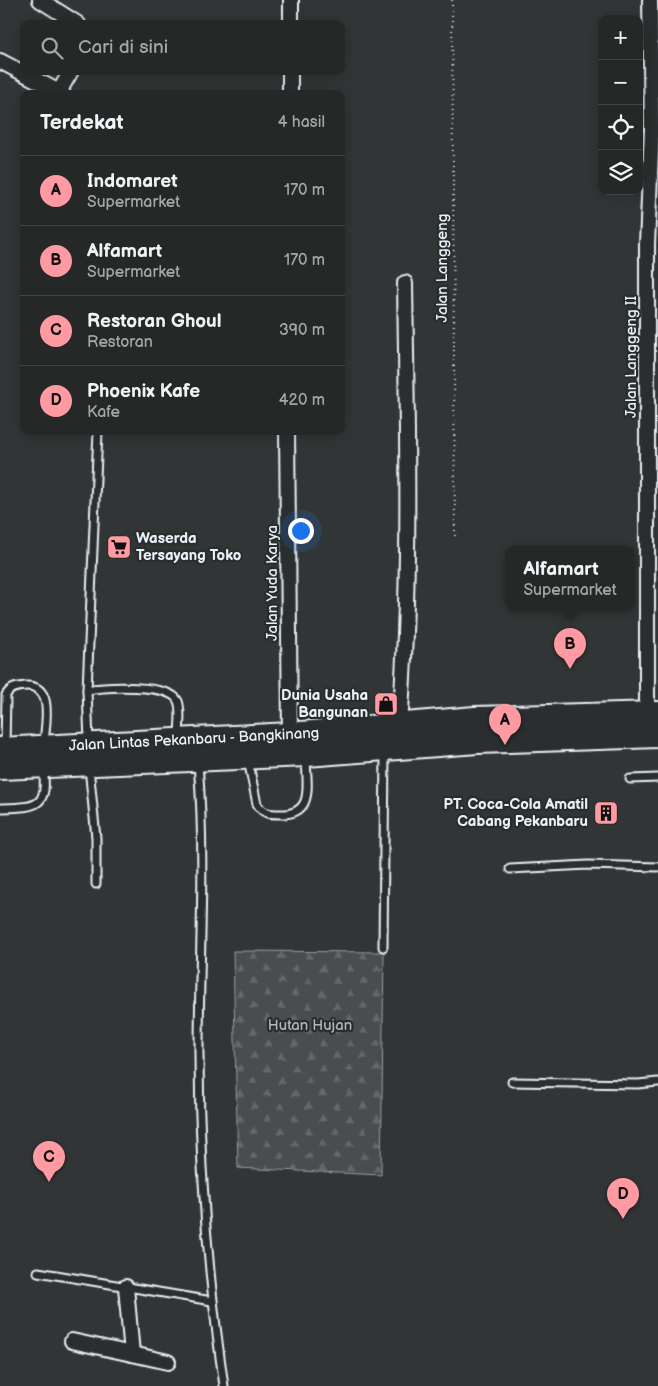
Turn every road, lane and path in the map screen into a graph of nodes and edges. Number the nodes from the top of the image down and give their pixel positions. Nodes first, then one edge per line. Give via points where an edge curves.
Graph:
1 (40, 0) edge
2 (291, 0) edge
3 (452, 0) edge
4 (650, 0) edge
5 (72, 20) edge
6 (291, 20) edge
7 (0, 61) edge
8 (20, 71) edge
9 (27, 75) edge
10 (69, 75) edge
11 (290, 75) edge
12 (55, 90) edge
13 (62, 90) edge
14 (290, 90) edge
15 (405, 283) dead end
16 (98, 435) edge
17 (287, 435) edge
18 (455, 536) dead end
19 (653, 548) edge
20 (87, 690) junction
21 (654, 722) edge
22 (400, 724) junction
23 (476, 730) junction
24 (290, 735) junction
25 (180, 740) junction
26 (385, 747) junction
27 (89, 754) junction
28 (306, 754) junction
29 (248, 755) junction
30 (2, 756) edge
31 (43, 757) junction
32 (197, 757) junction
33 (658, 778) edge
34 (630, 779) dead end
35 (0, 808) edge
36 (658, 868) edge
37 (510, 869) dead end
38 (96, 884) dead end
39 (383, 947) dead end
40 (512, 1082) dead end
41 (658, 1082) edge
42 (38, 1272) dead end
43 (126, 1286) junction
44 (212, 1301) junction
45 (72, 1341) dead end
46 (132, 1354) junction
47 (168, 1362) dead end
48 (224, 1386) edge

1 - 5 street
2 - 6 street
3 - 18 path, Jalan Langgeng
4 - 19 street, Jalan Langgeng II via 652,130 647,244
7 - 8 street
9 - 12 street
10 - 13 street
11 - 14 street
15 - 22 street via 408,524 406,648
16 - 20 lane
17 - 24 street, Jalan Yuda Karya
19 - 21 street, Jalan Langgeng II
20 - 25 lane via 124,687 174,695 179,702
20 - 27 lane
21 - 23 highway, Jalan Lintas Pekanbaru - Bangkinang
22 - 23 highway, Jalan Lintas Pekanbaru - Bangkinang
22 - 24 highway, Jalan Lintas Pekanbaru - Bangkinang
23 - 26 highway, Jalan Lintas Pekanbaru - Bangkinang
24 - 25 highway, Jalan Lintas Pekanbaru - Bangkinang
25 - 27 highway, Jalan Lintas Pekanbaru - Bangkinang
26 - 28 highway, Jalan Lintas Pekanbaru - Bangkinang
26 - 39 lane
27 - 31 highway, Jalan Lintas Pekanbaru - Bangkinang
27 - 32 highway, Jalan Lintas Pekanbaru - Bangkinang
27 - 38 lane
28 - 29 highway, Jalan Lintas Pekanbaru - Bangkinang
28 - 29 lane via 306,799 303,808 292,814 267,814 260,810 256,804
29 - 32 highway, Jalan Lintas Pekanbaru - Bangkinang
30 - 31 highway, Jalan Lintas Pekanbaru - Bangkinang
30 - 31 lane via 6,695 16,687 34,686 43,692 46,700
31 - 35 lane via 44,798 22,807
32 - 44 lane via 203,852 199,1056 204,1208
33 - 34 lane
36 - 37 lane via 588,865
40 - 41 lane
42 - 43 lane
43 - 44 lane
43 - 46 street
44 - 48 lane
45 - 46 street
46 - 47 street

